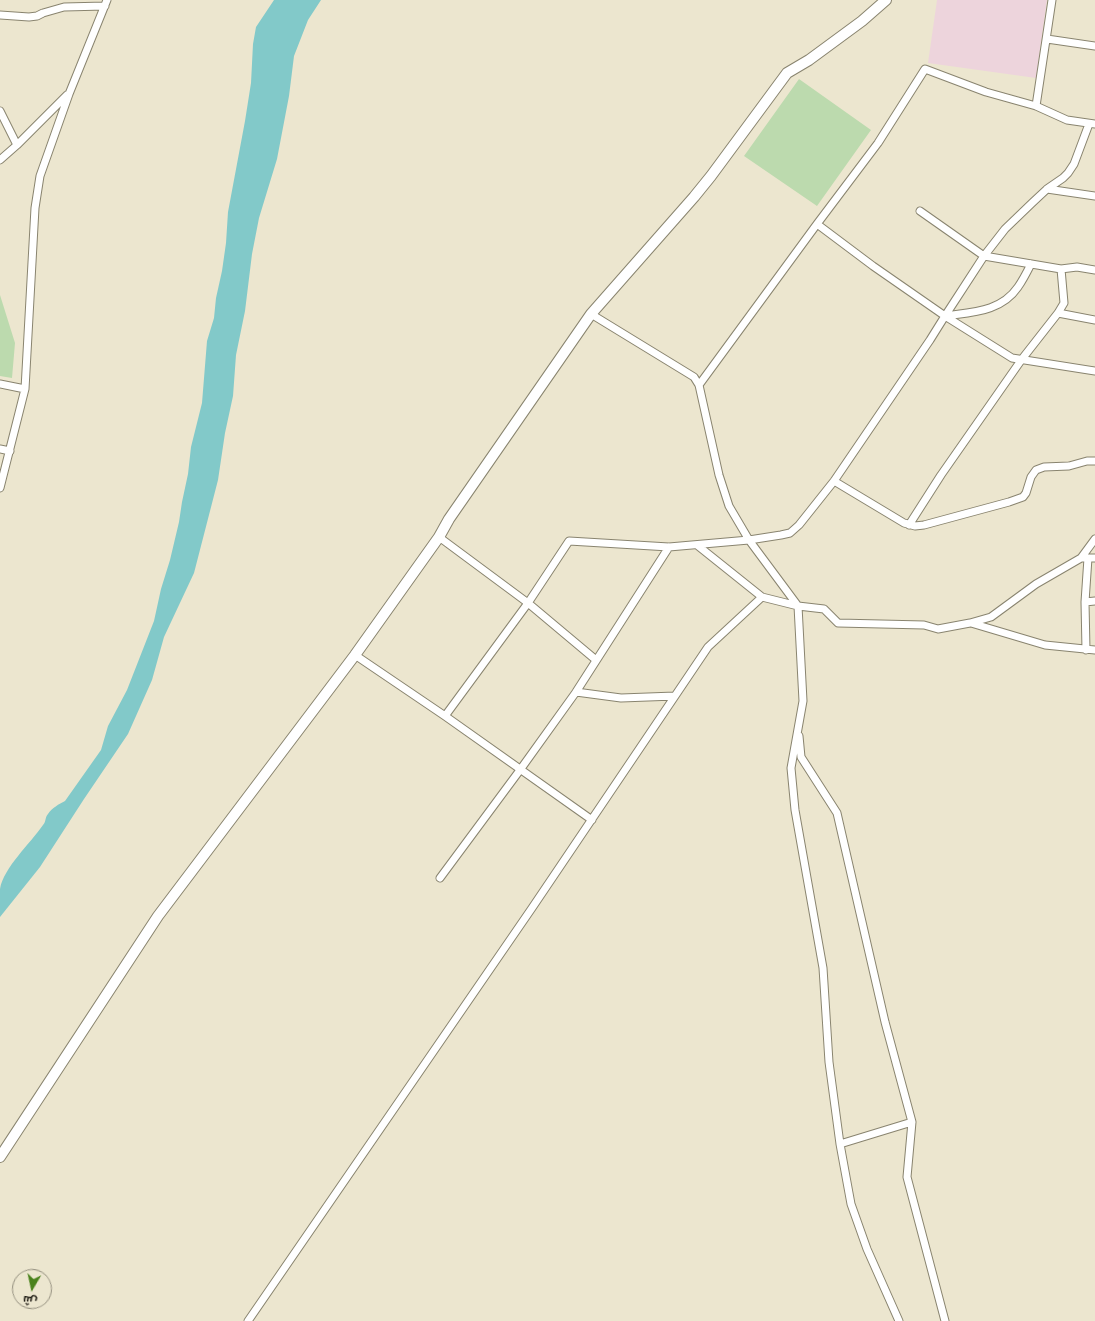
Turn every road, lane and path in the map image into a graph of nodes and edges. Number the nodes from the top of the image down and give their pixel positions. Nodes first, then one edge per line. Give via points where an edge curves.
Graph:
1 (886, 0) edge
2 (1052, 0) edge
3 (106, 3) edge
4 (0, 15) edge
5 (1047, 39) junction
6 (1095, 46) edge
7 (69, 94) junction
8 (1036, 106) junction
9 (0, 111) edge
10 (1092, 124) edge
11 (17, 145) junction
12 (0, 160) edge
13 (1048, 189) junction
14 (1095, 196) edge
15 (920, 211) dead end
16 (817, 224) junction
17 (984, 256) junction
18 (1031, 264) junction
19 (1061, 269) junction
20 (1095, 270) edge
21 (591, 314) junction
22 (1058, 314) junction
23 (945, 316) junction
24 (1095, 320) edge
25 (1022, 359) junction
26 (1095, 372) edge
27 (0, 384) edge
28 (699, 385) junction
29 (25, 389) junction
30 (0, 449) edge
31 (10, 451) junction
32 (1095, 461) edge
33 (834, 481) junction
34 (0, 487) edge
35 (909, 525) junction
36 (439, 537) junction
37 (1095, 539) edge
38 (749, 540) junction
39 (697, 545) junction
40 (669, 547) junction
41 (1088, 558) edge
42 (762, 597) junction
43 (1095, 601) edge
44 (1085, 602) junction
45 (528, 603) junction
46 (798, 606) junction
47 (970, 623) junction
48 (1086, 650) junction
49 (1095, 650) edge
50 (355, 655) junction
51 (596, 660) junction
52 (576, 692) junction
53 (675, 696) junction
54 (445, 716) junction
55 (798, 728) junction
56 (520, 770) junction
57 (592, 820) junction
58 (440, 878) dead end
59 (912, 1122) junction
60 (840, 1144) junction
61 (0, 1157) edge
62 (248, 1321) edge
63 (899, 1321) edge
64 (945, 1321) edge

1 - 21 street via 862,21 787,73 694,197
2 - 5 street
3 - 4 street via 64,7 29,17
3 - 7 street
5 - 6 street
5 - 8 street
7 - 11 street
7 - 29 street via 40,176 35,208
8 - 10 street via 1067,120
8 - 16 street via 986,92 925,69 878,143
9 - 11 street
10 - 13 street via 1074,164 1063,178
11 - 12 street
13 - 14 street
13 - 17 street via 1005,229
15 - 17 street
16 - 23 street
16 - 28 street
17 - 18 street
17 - 23 street
18 - 19 street
18 - 23 street via 1018,287 1004,301 984,311
19 - 20 street via 1077,267
19 - 22 street via 1064,303
21 - 28 street via 694,377
21 - 36 street
22 - 24 street
22 - 25 street
23 - 25 street via 1012,358
23 - 33 street
25 - 26 street
25 - 35 street
27 - 29 street
28 - 38 street via 729,506
29 - 31 street
30 - 31 street
31 - 34 street
32 - 35 street via 1044,467 1036,470 1023,497 924,525
33 - 35 street via 893,518
33 - 38 street via 799,525 790,532
36 - 45 street
36 - 50 street
37 - 41 street
38 - 39 street
38 - 46 street
39 - 40 street
39 - 42 street
40 - 45 street via 569,541
40 - 51 street
41 - 44 street
41 - 47 street via 1073,563 1036,584 991,617
42 - 46 street
42 - 53 street via 708,647
43 - 44 street
44 - 48 street
45 - 51 street
45 - 54 street
46 - 47 street via 824,609 838,623 924,625 938,629
46 - 55 street via 803,701
47 - 48 street via 1045,645
48 - 49 street
50 - 54 street
50 - 61 street via 158,916
51 - 52 street
52 - 53 street via 621,698
52 - 56 street
53 - 57 street
54 - 56 street
55 - 59 street via 801,757 837,813 885,1022
55 - 60 street via 791,768 795,810 823,968 829,1062
56 - 57 street
56 - 58 street
57 - 62 street
59 - 60 street
59 - 64 street via 907,1178
60 - 63 street via 852,1204 867,1249

